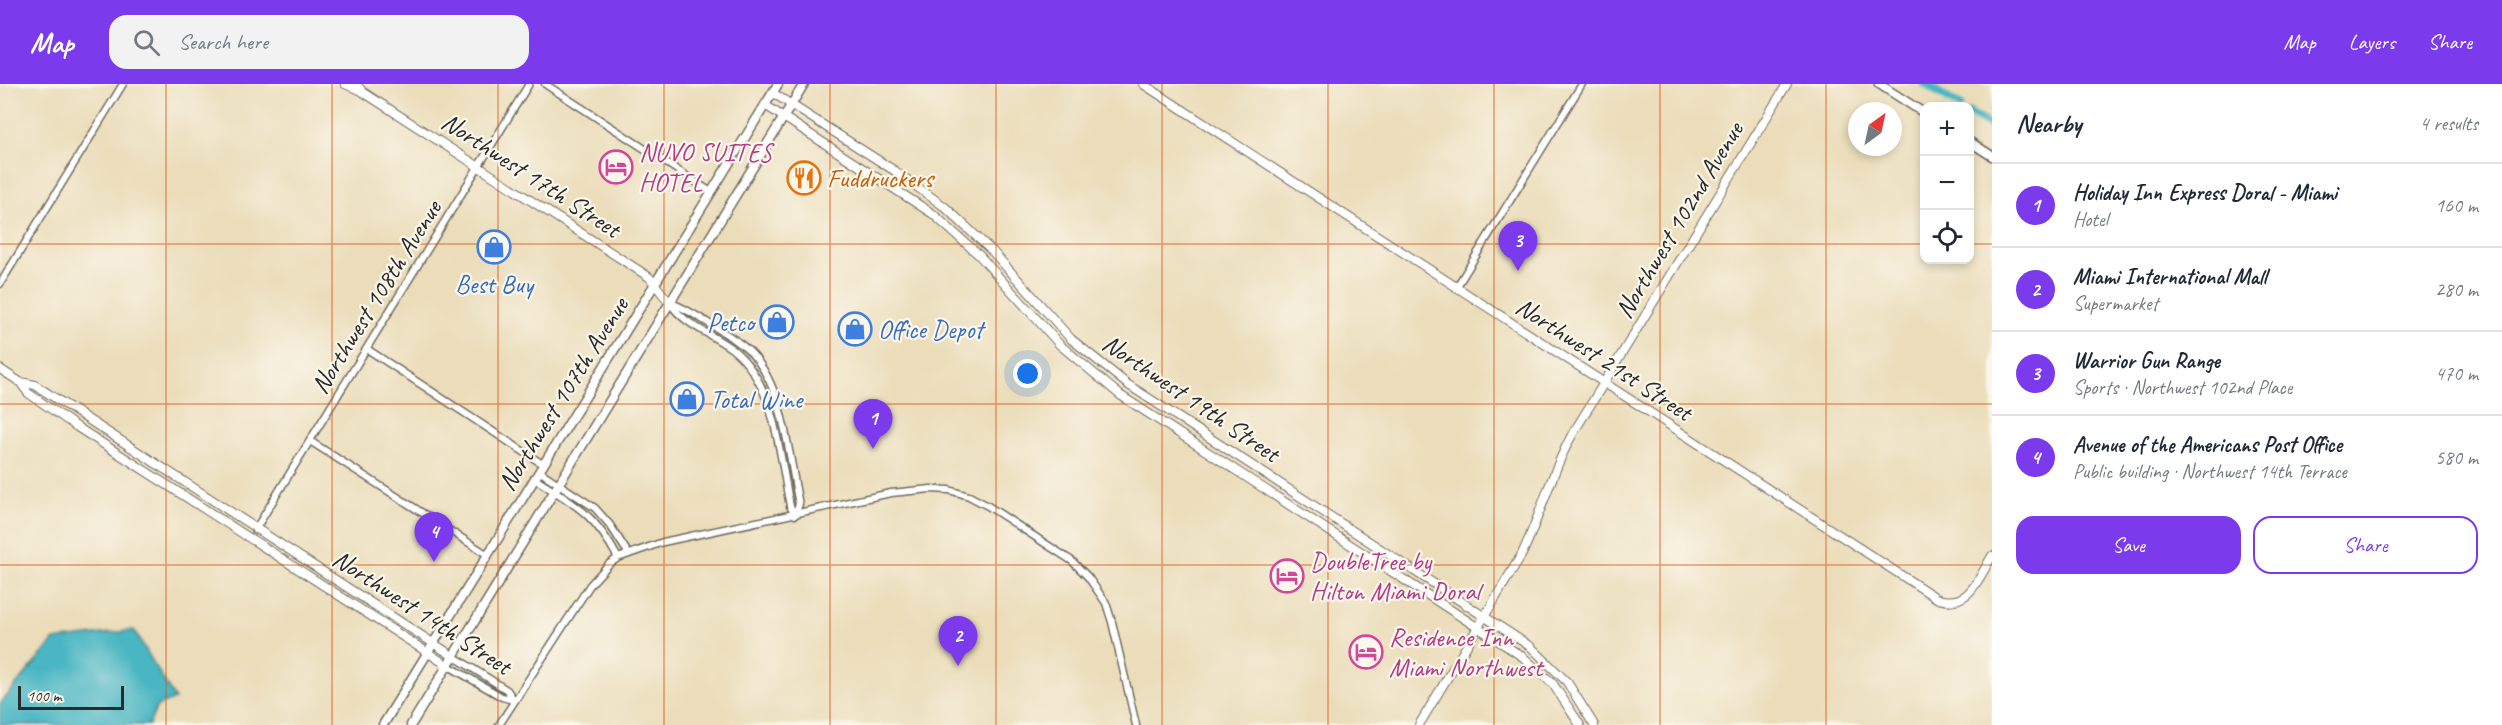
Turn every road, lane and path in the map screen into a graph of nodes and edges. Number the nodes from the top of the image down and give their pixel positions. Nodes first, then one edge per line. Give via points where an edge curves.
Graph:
1 (123, 84) edge
2 (345, 84) edge
3 (356, 84) edge
4 (529, 84) edge
5 (546, 84) edge
6 (778, 84) edge
7 (804, 84) edge
8 (1143, 84) edge
9 (1582, 84) edge
10 (1786, 84) edge
11 (1879, 84) edge
12 (363, 92) junction
13 (772, 93) junction
14 (791, 104) junction
15 (765, 105) junction
16 (1920, 110) edge
17 (784, 117) junction
18 (1974, 145) edge
19 (1992, 156) edge
20 (478, 166) junction
21 (711, 192) junction
22 (655, 283) junction
23 (0, 284) edge
24 (1456, 288) junction
25 (669, 302) junction
26 (367, 349) junction
27 (0, 369) edge
28 (20, 382) junction
29 (1604, 383) junction
30 (310, 441) junction
31 (539, 472) junction
32 (556, 488) junction
33 (795, 515) junction
34 (255, 530) junction
35 (250, 539) junction
36 (628, 553) junction
37 (488, 555) junction
38 (1992, 556) edge
39 (618, 558) junction
40 (334, 581) junction
41 (328, 590) junction
42 (1485, 618) junction
43 (1478, 628) junction
44 (434, 645) junction
45 (428, 654) junction
46 (453, 657) junction
47 (447, 665) junction
48 (514, 700) junction
49 (383, 725) edge
50 (411, 725) edge
51 (499, 725) edge
52 (1136, 725) edge
53 (1419, 725) edge
54 (1580, 725) edge
55 (1594, 725) edge

1 - 23 street
2 - 12 street, Northwest 17th Street
3 - 12 street, Northwest 17th Street
4 - 20 street, Northwest 108th Avenue
5 - 21 street
6 - 13 main road, Northwest 107th Avenue
7 - 14 main road, Northwest 107th Avenue
8 - 24 street, Northwest 21st Street
9 - 24 street
10 - 29 street, Northwest 102nd Avenue
11 - 16 main road
12 - 20 street, Northwest 17th Street
13 - 14 street, Northwest 19th Street
13 - 15 main road, Northwest 107th Avenue
14 - 17 main road, Northwest 107th Avenue
14 - 42 street, Northwest 19th Street via 945,207 993,252 1071,339 1127,384
15 - 17 street, Northwest 19th Street
15 - 21 main road, Northwest 107th Avenue
17 - 25 main road, Northwest 107th Avenue
17 - 43 street, Northwest 19th Street via 940,219 979,255 1060,345 1120,395
18 - 19 main road
20 - 22 street, Northwest 17th Street
20 - 26 street, Northwest 108th Avenue
21 - 22 main road, Northwest 107th Avenue
22 - 25 street, Northwest 17th Street
22 - 31 main road, Northwest 107th Avenue
24 - 29 street, Northwest 21st Street
25 - 32 main road, Northwest 107th Avenue
25 - 33 street via 739,342 766,374 777,402 799,504
26 - 30 street, Northwest 108th Avenue
26 - 31 street
27 - 28 street, Northwest 14th Street
28 - 34 street, Northwest 14th Street via 35,385
28 - 35 street, Northwest 14th Street via 28,393 66,420
29 - 38 street, Northwest 21st Street via 1938,599 1955,602 1967,596
29 - 42 street, Northwest 102nd Avenue via 1556,464 1533,530
30 - 34 street, Northwest 108th Avenue
30 - 37 street
31 - 32 street
31 - 37 main road, Northwest 107th Avenue
32 - 36 street via 588,502 603,516
32 - 39 street via 591,517
32 - 46 main road, Northwest 107th Avenue
33 - 36 street
33 - 52 street via 891,493 931,489 949,490 988,506 1072,561 1101,595 1112,622
34 - 35 street
34 - 40 street, Northwest 14th Street
35 - 41 street, Northwest 14th Street
36 - 39 street
37 - 44 main road, Northwest 107th Avenue
39 - 48 street via 590,585
40 - 41 street
40 - 44 street, Northwest 14th Street
41 - 45 street, Northwest 14th Street
42 - 43 street, Northwest 102nd Avenue
42 - 55 street, Northwest 19th Street via 1549,663 1575,693
43 - 53 street, Northwest 102nd Avenue
43 - 54 street, Northwest 19th Street via 1543,674
44 - 45 main road, Northwest 107th Avenue
44 - 46 street, Northwest 14th Street
45 - 47 street, Northwest 14th Street
45 - 49 main road, Northwest 107th Avenue
46 - 47 main road, Northwest 107th Avenue
46 - 48 street, Northwest 14th Street via 507,690
47 - 48 street, Northwest 14th Street
47 - 50 main road, Northwest 107th Avenue
48 - 51 street

